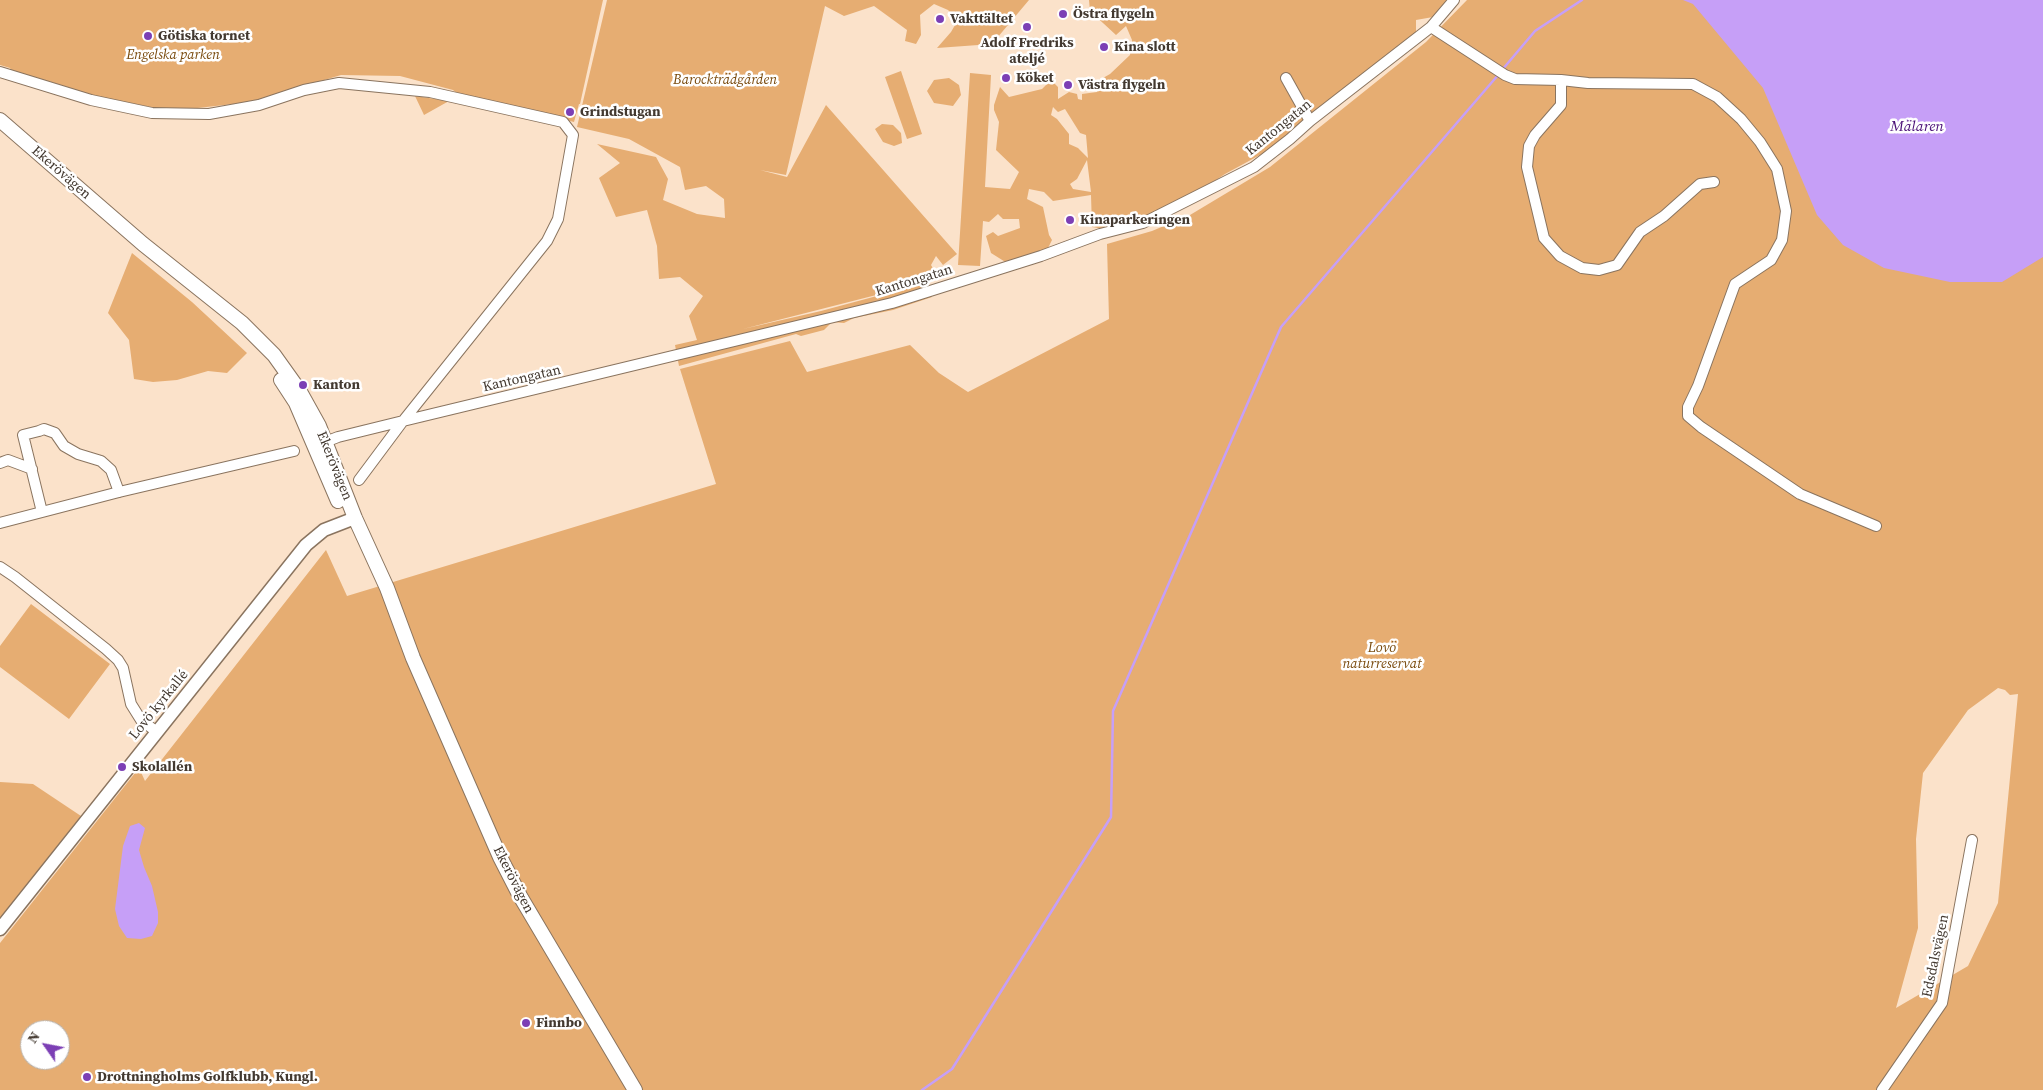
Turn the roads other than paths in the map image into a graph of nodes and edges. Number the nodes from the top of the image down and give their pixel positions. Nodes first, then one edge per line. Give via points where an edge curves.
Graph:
1 (1454, 0) edge
2 (1431, 26) junction
3 (0, 72) edge
4 (1286, 78) dead end
5 (1561, 80) junction
6 (0, 120) edge
7 (1310, 120) junction
8 (1714, 182) dead end
9 (403, 421) junction
10 (320, 444) junction
11 (294, 452) dead end
12 (0, 463) edge
13 (32, 469) junction
14 (360, 480) dead end
15 (118, 492) junction
16 (42, 512) junction
17 (352, 520) junction
18 (0, 523) edge
19 (1876, 526) dead end
20 (0, 567) edge
21 (156, 732) junction
22 (1972, 840) dead end
23 (0, 929) edge
24 (635, 1090) edge
25 (1882, 1090) edge

1 - 2 street, Kantongatan
2 - 5 street via 1500,72 1523,80
2 - 7 street, Kantongatan
3 - 9 street via 91,100 152,113 209,114 259,105 304,90 339,83 430,92 563,122 572,135 558,219 547,241
4 - 7 street
5 - 8 street via 1561,105 1535,135 1529,146 1527,167 1544,238 1560,256 1582,268 1599,270 1617,265 1640,232 1700,184
5 - 19 street via 1694,84 1717,97 1760,142 1777,169 1786,211 1782,240 1771,260 1735,284 1688,407 1688,416 1800,494
6 - 10 main road, Ekerövägen via 214,302 267,361
7 - 9 street, Kantongatan via 1254,167 1143,223 1100,234 892,303
9 - 10 street, Kantongatan
9 - 14 street
10 - 17 main road, Ekerövägen
11 - 15 street
12 - 13 street via 8,460
13 - 15 street via 23,435 44,429 55,433 64,446 78,454 101,461 111,470
13 - 16 street
15 - 16 street
16 - 18 street
17 - 21 street, Lovö kyrkallé via 324,530 306,545
17 - 24 main road, Ekerövägen via 390,596 413,658 500,857 524,904
20 - 21 street via 118,660 123,668 131,704 141,720
21 - 23 street, Lovö kyrkallé
22 - 25 street, Edsdalsvägen via 1942,1003

